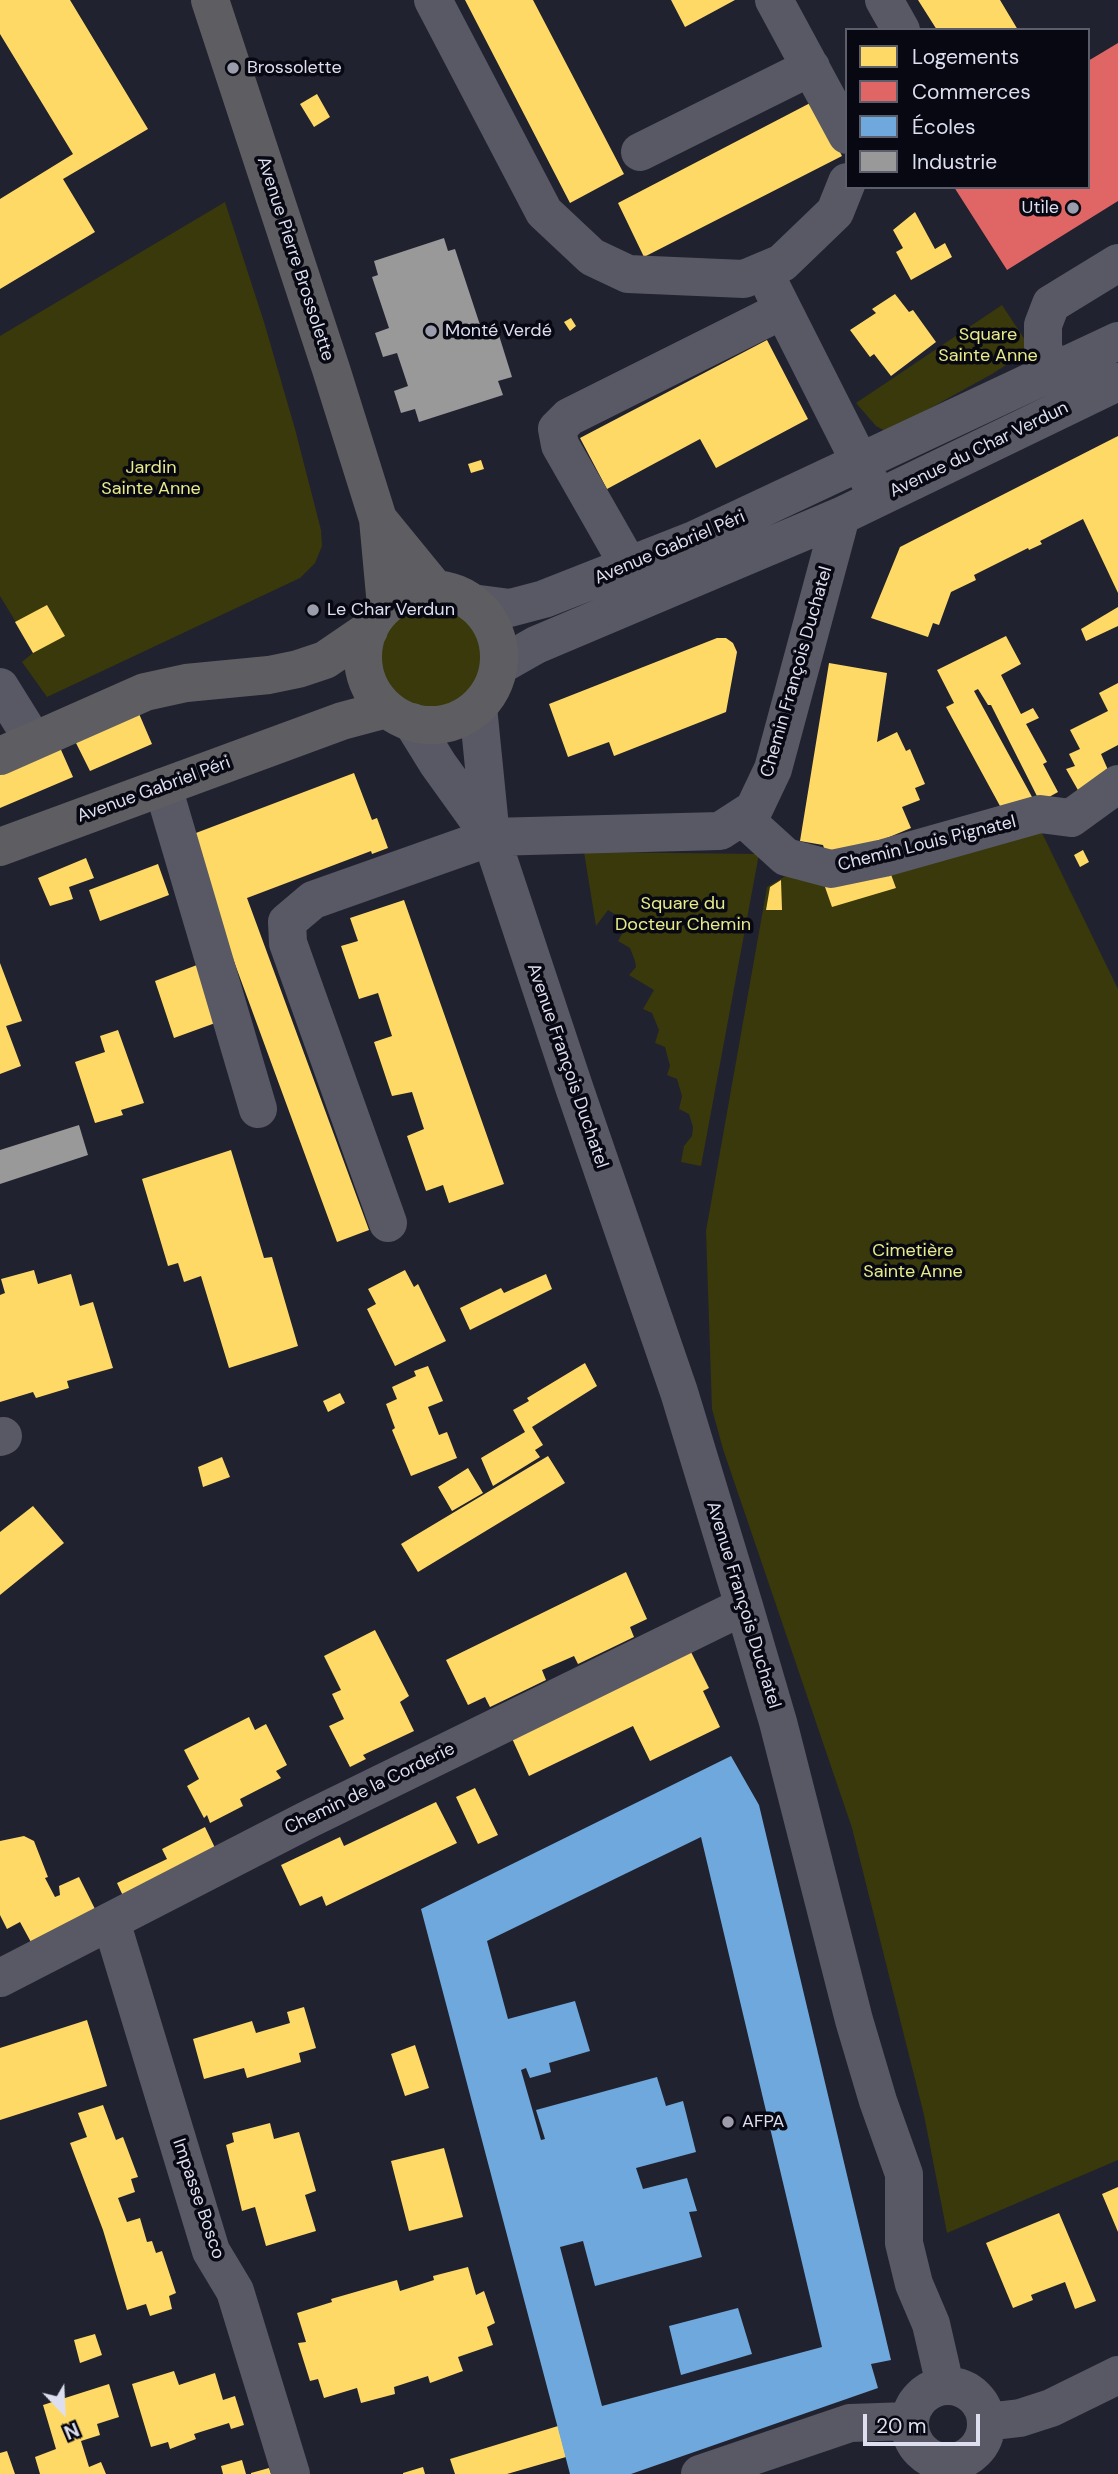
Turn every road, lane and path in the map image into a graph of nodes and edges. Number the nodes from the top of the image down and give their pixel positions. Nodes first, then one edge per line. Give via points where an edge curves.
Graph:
1 (210, 0) edge
2 (433, 0) edge
3 (774, 0) edge
4 (884, 0) edge
5 (900, 28) edge
6 (811, 67) junction
7 (845, 131) edge
8 (640, 152) dead end
9 (845, 187) edge
10 (1118, 263) edge
11 (763, 271) junction
12 (783, 310) junction
13 (1118, 341) edge
14 (1050, 374) junction
15 (1118, 382) edge
16 (861, 463) junction
17 (878, 498) junction
18 (841, 516) junction
19 (378, 519) junction
20 (629, 566) junction
21 (436, 590) junction
22 (472, 603) junction
23 (378, 618) junction
24 (499, 666) junction
25 (0, 687) edge
26 (478, 707) junction
27 (400, 716) junction
28 (16, 748) edge
29 (1118, 784) edge
30 (163, 787) junction
31 (742, 817) junction
32 (491, 837) junction
33 (0, 847) edge
34 (258, 1109) dead end
35 (388, 1223) dead end
36 (744, 1606) junction
37 (111, 1921) junction
38 (0, 1978) edge
39 (1118, 2375) edge
40 (944, 2385) junction
41 (909, 2421) junction
42 (986, 2422) junction
43 (940, 2468) edge
44 (290, 2474) edge
45 (701, 2474) edge

1 - 19 main road, Avenue Pierre Brossolette
2 - 11 street via 544,212 592,257 628,274 744,279
3 - 6 street
4 - 5 street
6 - 7 street
6 - 8 street
9 - 11 street via 835,212 782,263
10 - 14 street via 1051,304 1043,325
11 - 12 street
12 - 16 street
12 - 20 street via 569,416 557,429 560,445
13 - 14 street
14 - 16 street
15 - 17 street, Avenue du Char Verdun
16 - 17 street
16 - 20 street, Avenue Gabriel Péri
17 - 18 street, Avenue du Char Verdun
18 - 24 street, Avenue Gabriel Péri via 536,645
18 - 31 street, Chemin François Duchatel via 773,769 754,809
19 - 21 main road, Avenue Pierre Brossolette
19 - 23 main road, Avenue Pierre Brossolette
20 - 22 street, Avenue Gabriel Péri via 510,608
21 - 22 main road via 455,593
21 - 23 main road via 401,597
22 - 24 main road via 494,630
23 - 27 main road via 364,651 365,673 373,693
23 - 28 main road via 325,660 269,675 145,692
24 - 26 main road via 492,688
25 - 28 street
26 - 27 main road via 458,720 435,725
26 - 32 street, Avenue François Duchatel
27 - 30 main road, Avenue Gabriel Péri via 342,721
27 - 32 street, Avenue François Duchatel
29 - 31 street, Chemin Louis Pignatel via 1071,818 1040,814 831,869 786,857
30 - 33 main road, Avenue Gabriel Péri
30 - 34 street
31 - 32 street, Chemin François Duchatel via 720,831
32 - 35 street, Chemin François Duchatel via 313,900 287,922 288,943
32 - 36 street, Avenue François Duchatel via 679,1392
36 - 37 street, Chemin de la Corderie via 320,1813
36 - 40 street, Avenue François Duchatel via 854,2020 904,2174 904,2244 931,2324
37 - 38 street, Chemin de la Corderie
37 - 44 street, Impasse Bosco via 211,2251 235,2291
39 - 42 street via 1051,2408
40 - 41 street via 920,2396
40 - 42 street via 957,2386 978,2399
41 - 43 street via 914,2443
41 - 45 street via 849,2423
42 - 43 street via 985,2434 973,2453

